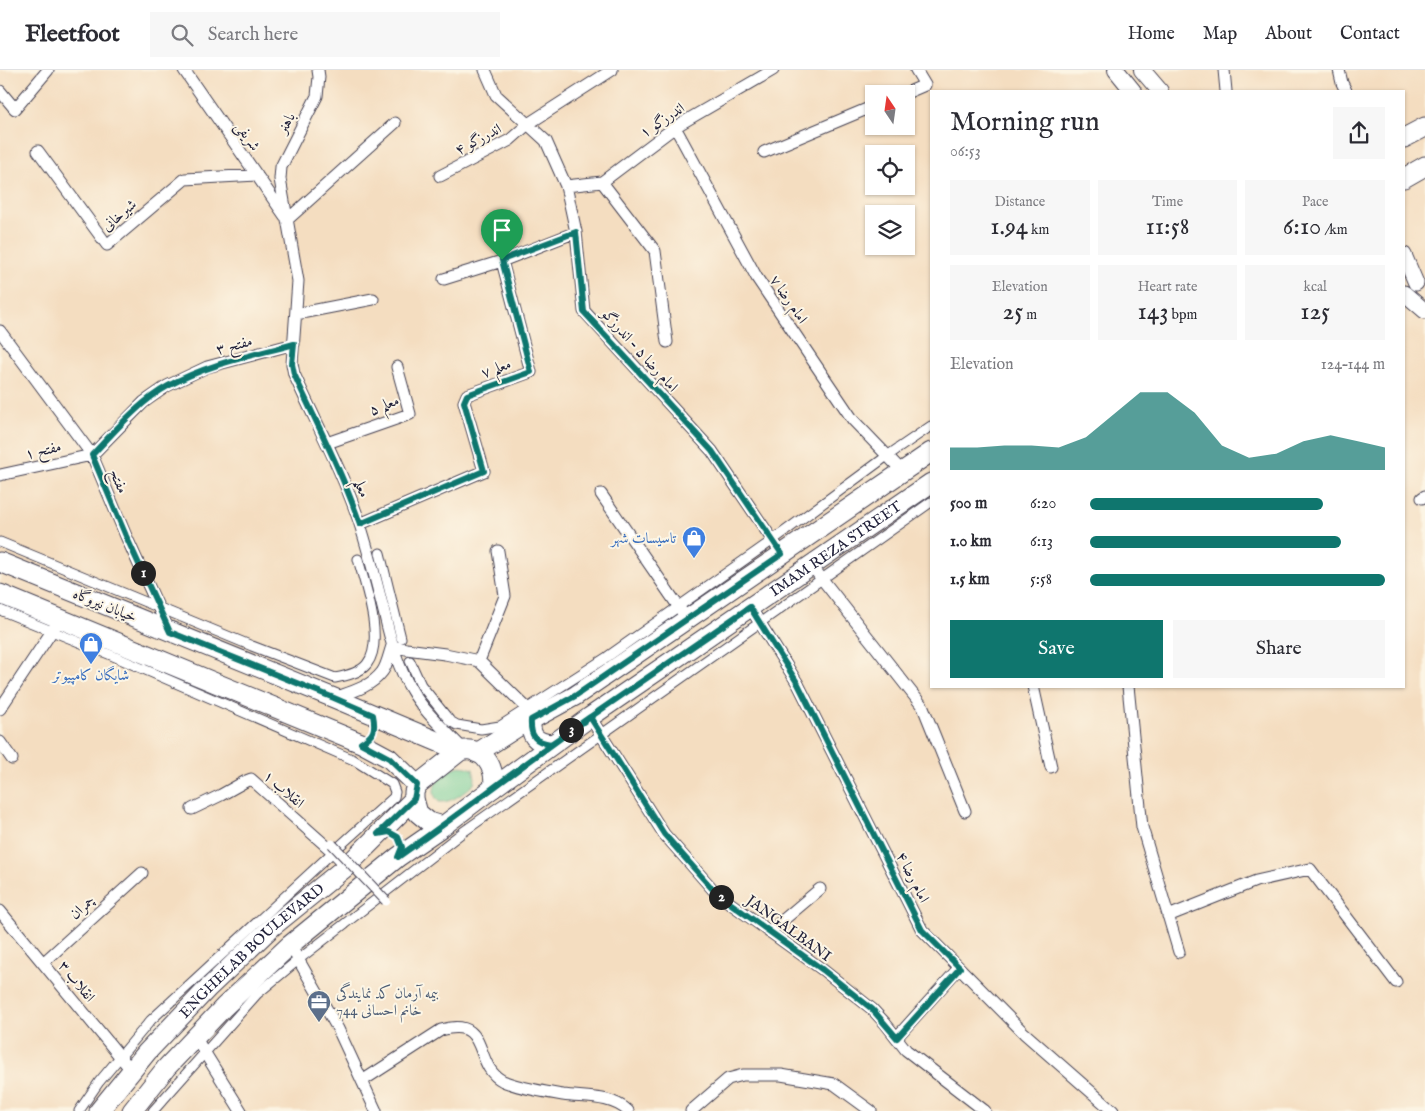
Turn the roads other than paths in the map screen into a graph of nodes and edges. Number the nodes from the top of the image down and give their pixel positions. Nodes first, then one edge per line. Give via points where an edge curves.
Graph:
1 (48, 70) edge
2 (184, 70) edge
3 (318, 70) edge
4 (485, 70) edge
5 (612, 70) edge
6 (773, 70) edge
7 (916, 70) edge
8 (1116, 70) edge
9 (1142, 70) edge
10 (1224, 70) edge
11 (1339, 70) edge
12 (915, 89) edge
13 (1133, 90) edge
14 (1159, 90) edge
15 (1226, 90) edge
16 (1346, 90) edge
17 (0, 91) edge
18 (865, 110) edge
19 (395, 123) dead end
20 (528, 124) junction
21 (676, 127) junction
22 (1425, 128) edge
23 (1405, 138) edge
24 (38, 151) dead end
25 (764, 152) dead end
26 (1425, 153) edge
27 (1425, 166) edge
28 (256, 175) junction
29 (440, 176) dead end
30 (1405, 176) edge
31 (602, 182) junction
32 (566, 186) junction
33 (287, 220) junction
34 (576, 232) junction
35 (1405, 257) edge
36 (502, 260) junction
37 (1405, 273) edge
38 (444, 279) dead end
39 (1420, 287) edge
40 (1405, 294) edge
41 (372, 299) dead end
42 (1425, 311) edge
43 (296, 314) junction
44 (0, 331) edge
45 (667, 342) dead end
46 (294, 344) junction
47 (397, 366) dead end
48 (930, 427) edge
49 (327, 443) junction
50 (930, 453) edge
51 (92, 455) junction
52 (888, 456) junction
53 (903, 472) junction
54 (0, 475) edge
55 (930, 484) edge
56 (601, 494) dead end
57 (930, 503) edge
58 (360, 524) junction
59 (0, 542) edge
60 (778, 547) junction
61 (498, 551) dead end
62 (380, 553) dead end
63 (358, 559) dead end
64 (0, 562) edge
65 (816, 572) junction
66 (0, 594) edge
67 (159, 608) junction
68 (0, 610) edge
69 (683, 613) junction
70 (755, 615) junction
71 (56, 625) junction
72 (170, 632) junction
73 (402, 638) dead end
74 (392, 646) junction
75 (410, 661) dead end
76 (479, 661) junction
77 (1033, 688) edge
78 (1128, 688) edge
79 (334, 698) junction
80 (0, 709) edge
81 (373, 715) junction
82 (531, 715) junction
83 (590, 717) junction
84 (601, 735) junction
85 (0, 742) edge
86 (361, 743) junction
87 (551, 744) junction
88 (467, 751) junction
89 (12, 759) dead end
90 (1051, 767) dead end
91 (493, 788) junction
92 (415, 792) junction
93 (192, 809) dead end
94 (965, 811) dead end
95 (443, 826) junction
96 (378, 834) junction
97 (333, 848) junction
98 (398, 857) junction
99 (347, 866) junction
100 (142, 874) dead end
101 (820, 889) dead end
102 (386, 901) dead end
103 (0, 911) edge
104 (1168, 916) junction
105 (769, 932) junction
106 (294, 952) junction
107 (1179, 952) dead end
108 (43, 964) junction
109 (960, 968) junction
110 (1396, 982) dead end
111 (897, 1038) junction
112 (200, 1045) junction
113 (126, 1064) junction
114 (362, 1080) junction
115 (705, 1106) edge
116 (79, 1111) edge
117 (99, 1111) edge
118 (132, 1111) edge
119 (153, 1111) edge
120 (240, 1111) edge
121 (376, 1111) edge
122 (628, 1111) edge
123 (691, 1111) edge
124 (871, 1111) edge
125 (984, 1111) edge
126 (1113, 1111) edge

1 - 17 street via 15,108
2 - 28 street, شریفی
3 - 33 street, باهنر via 317,96 281,167
4 - 20 street, امام رضا ۵ - اندرزگو via 496,95
5 - 20 street, اندرزگو ۴
6 - 21 street, اندرزگو ۱
7 - 12 street via 925,85
8 - 13 main road
9 - 14 main road
10 - 15 street
11 - 16 street
18 - 25 street
19 - 33 street
20 - 29 street, اندرزگو ۴ via 510,140
20 - 32 street, امام رضا ۵ - اندرزگو via 546,141
21 - 31 street, اندرزگو ۱
21 - 52 street, امام رضا ۷ via 757,278 853,420
22 - 23 main road
24 - 28 street, شیرخانی via 107,245 185,179
26 - 30 main road
27 - 30 main road
28 - 33 street, شریفی
31 - 32 street
31 - 45 street via 655,251
32 - 34 street, امام رضا ۵ - اندرزگو
33 - 43 street, معلم via 298,281
34 - 36 street
34 - 60 street, امام رضا ۵ - اندرزگو via 584,312 712,451
35 - 39 street
36 - 38 street
36 - 58 street, معلم ۷ via 531,372 467,395 464,402 484,471
37 - 39 street
40 - 42 street
41 - 43 street
43 - 46 street, معلم
44 - 51 street, مفتح
46 - 49 street, معلم via 294,374
46 - 51 street, مفتح ۳ via 207,367 167,386 144,402
47 - 49 street, معلم ۵ via 410,414
48 - 52 street
49 - 58 street, معلم
50 - 53 main road, IMAM REZA STREET
51 - 54 street, مفتح ۱
51 - 67 street, مفتح
52 - 53 street, امام رضا ۷
52 - 60 street
53 - 60 main road, IMAM REZA STREET
55 - 65 main road, IMAM REZA STREET
56 - 69 street
57 - 65 street
58 - 74 street, معلم
59 - 67 street
60 - 69 main road, IMAM REZA STREET
61 - 76 street via 505,596
62 - 73 street
63 - 67 street via 373,619 375,647 368,664 345,676 336,678
64 - 72 main road, خیابان نیروگاه
65 - 70 main road, IMAM REZA STREET
65 - 94 street via 923,707
66 - 71 main road, خیابان نیروگاه
67 - 72 street, مفتح
68 - 71 street
69 - 82 main road, IMAM REZA STREET via 575,696
70 - 83 main road, IMAM REZA STREET
70 - 84 street
70 - 109 street, امام رضا ۴ via 798,684 922,930
71 - 80 street
71 - 86 main road, خیابان نیروگاه
71 - 97 street via 110,655 354,760 392,784 394,797
72 - 79 main road, خیابان نیروگاه
74 - 76 street
74 - 79 street via 383,672 360,689
74 - 88 street, معلم via 412,692 430,716
75 - 82 street via 430,698 457,725 481,729
76 - 82 street
77 - 90 street
78 - 104 street via 1142,827
79 - 81 main road, خیابان نیروگاه
81 - 86 main road via 375,726 371,737
81 - 88 main road, خیابان نیروگاه
82 - 87 main road via 530,729 534,737 542,743
82 - 88 main road, IMAM REZA STREET via 516,728
83 - 84 street, JANGALBANI
83 - 87 main road, IMAM REZA STREET
84 - 105 street, JANGALBANI via 664,834 716,893
84 - 106 street
85 - 89 street
86 - 92 main road, خیابان نیروگاه via 389,758
87 - 91 main road, IMAM REZA STREET
88 - 91 main road via 483,755 494,776
88 - 92 main road, IMAM REZA STREET
91 - 95 main road, IMAM REZA STREET
92 - 95 main road, خیابان نیروگاه via 418,813 429,822
92 - 96 main road, ENGHELAB BOULEVARD
93 - 97 street, انقلاب ۱ via 251,780
95 - 98 main road, ENGHELAB BOULEVARD
96 - 98 main road via 389,832 398,837 402,847
96 - 99 main road, ENGHELAB BOULEVARD
97 - 99 street, انقلاب ۱
97 - 102 street, bridge
97 - 113 street via 151,1020
98 - 106 main road, ENGHELAB BOULEVARD
99 - 113 main road, ENGHELAB BOULEVARD via 273,926 206,989 147,1052
100 - 108 street, چمران
101 - 105 street
103 - 108 street, انقلاب ۳
104 - 107 street
104 - 110 street via 1256,881 1310,869
105 - 111 street, JANGALBANI via 872,1009
106 - 112 main road, ENGHELAB BOULEVARD via 224,1007
106 - 114 street via 338,1029
108 - 113 street, انقلاب ۳
109 - 111 street
109 - 126 street, امام رضا ۴ via 1024,1034
111 - 125 street, JANGALBANI via 906,1050
112 - 118 main road, ENGHELAB BOULEVARD via 166,1068
112 - 119 street
112 - 120 street
113 - 116 street via 99,1082
113 - 117 main road, ENGHELAB BOULEVARD
114 - 121 street
114 - 122 street via 441,1030 463,1027 473,1032 491,1070 502,1080 564,1095 600,1098 622,1105
115 - 123 street
115 - 124 street via 728,1079 781,1075 834,1084

